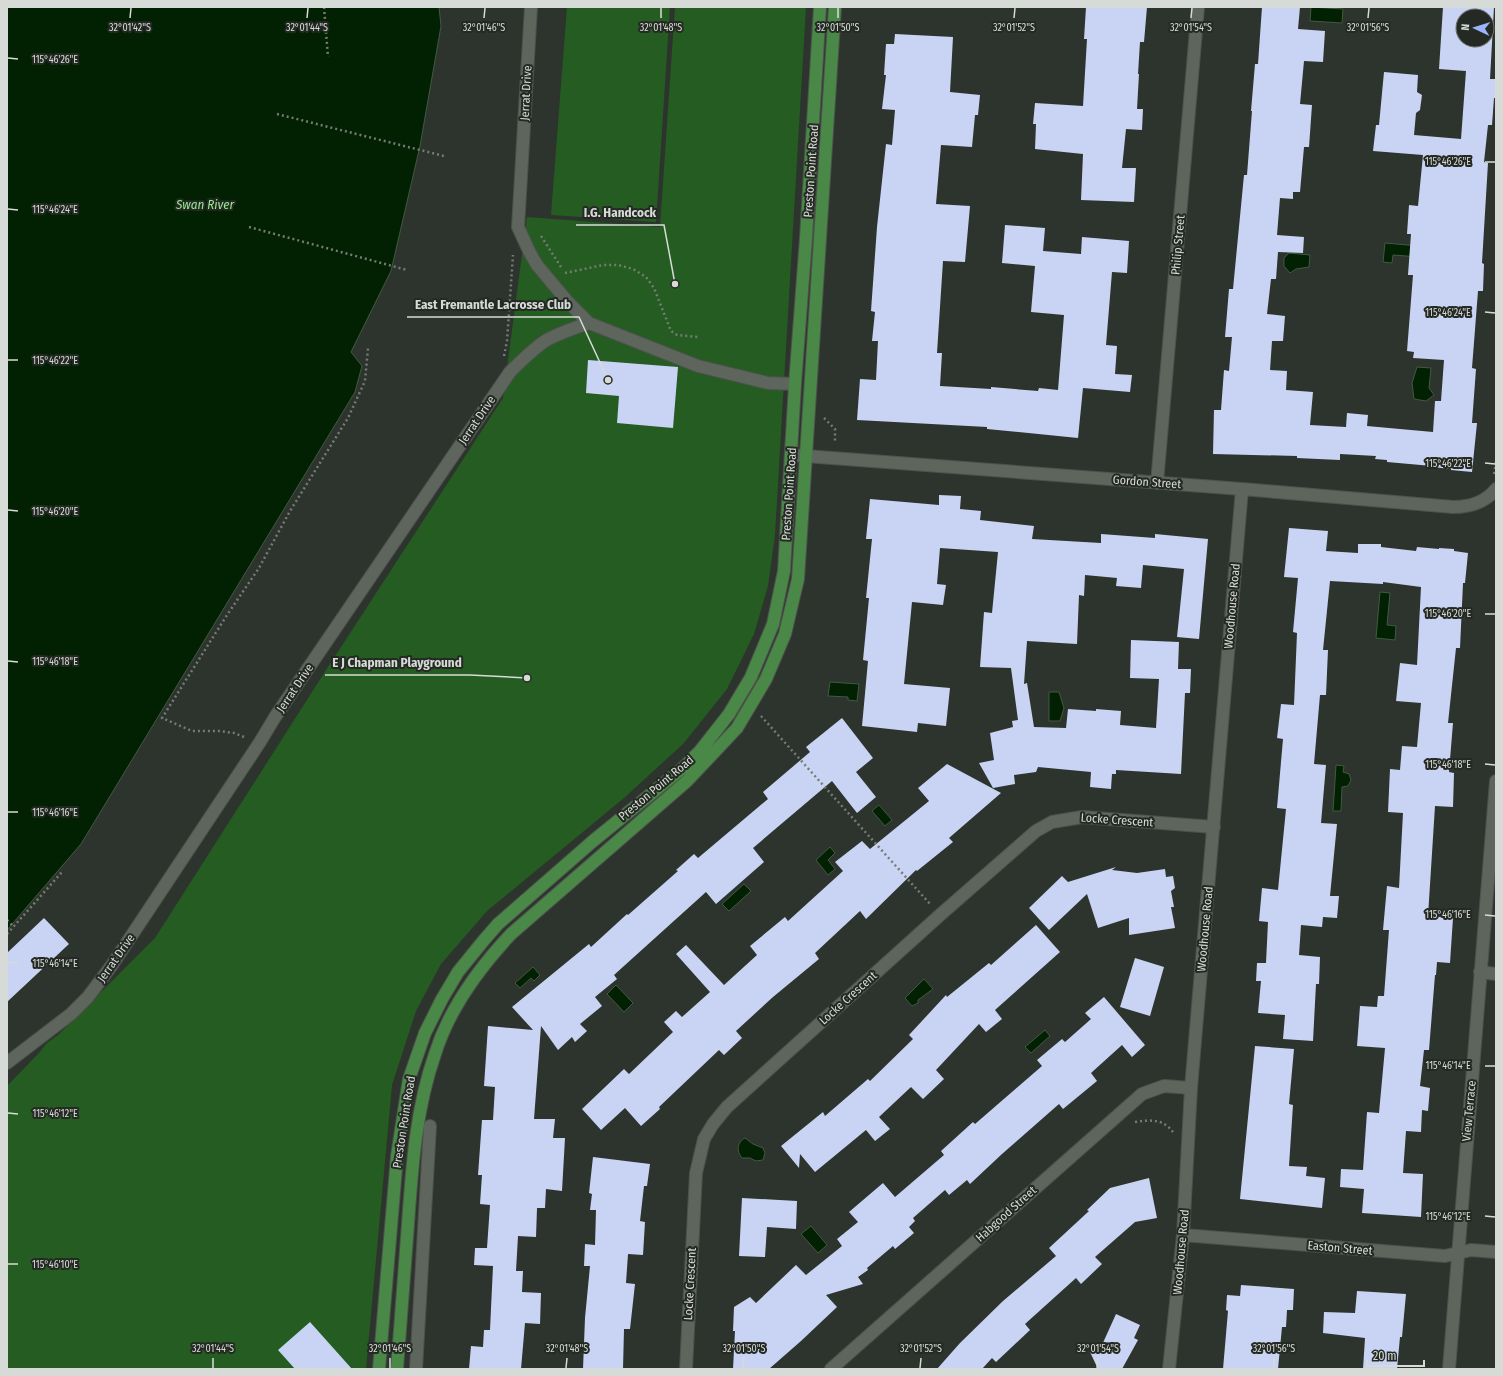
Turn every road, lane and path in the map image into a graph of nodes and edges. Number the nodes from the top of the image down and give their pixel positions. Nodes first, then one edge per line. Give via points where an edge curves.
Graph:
1 (324, 7) edge
2 (531, 7) edge
3 (820, 7) edge
4 (835, 7) edge
5 (1198, 7) edge
6 (328, 57) dead end
7 (277, 114) dead end
8 (444, 156) dead end
9 (249, 226) dead end
10 (518, 227) junction
11 (407, 270) dead end
12 (556, 288) junction
13 (589, 323) junction
14 (698, 337) dead end
15 (368, 348) dead end
16 (503, 359) dead end
17 (795, 384) junction
18 (792, 455) junction
19 (807, 456) junction
20 (1157, 483) junction
21 (1242, 489) junction
22 (1496, 489) edge
23 (748, 709) junction
24 (260, 742) junction
25 (1496, 781) edge
26 (1214, 827) junction
27 (62, 872) dead end
28 (940, 915) junction
29 (7, 920) edge
30 (12, 924) dead end
31 (7, 934) edge
32 (1480, 972) junction
33 (1496, 974) edge
34 (7, 1064) edge
35 (1191, 1088) junction
36 (1132, 1123) dead end
37 (430, 1126) dead end
38 (1178, 1138) dead end
39 (1183, 1235) junction
40 (1496, 1252) edge
41 (1458, 1253) junction
42 (403, 1293) junction
43 (420, 1294) junction
44 (379, 1369) edge
45 (397, 1369) edge
46 (416, 1369) edge
47 (686, 1369) edge
48 (831, 1369) edge
49 (1169, 1369) edge
50 (1449, 1369) edge

1 - 6 path
2 - 10 street, Jerrat Drive
3 - 17 main road, Preston Point Road
4 - 19 main road, Preston Point Road
5 - 20 street, Philip Street
7 - 8 path
9 - 11 path
10 - 12 street, Jerrat Drive via 534,259
10 - 16 path
12 - 13 street, Jerrat Drive
12 - 14 path via 565,273 618,264 633,269 646,277 654,288 671,331 677,335
13 - 17 street, Jerrat Drive via 698,366 768,383
13 - 24 street, Jerrat Drive via 546,341 510,372
15 - 24 path via 365,381 348,418 290,511 260,568 162,718 192,731 234,733
17 - 18 main road, Preston Point Road
18 - 19 street, Gordon Street
18 - 44 main road, Preston Point Road via 784,571 773,624 751,677 729,714 683,768 593,841 498,924 458,972 425,1033 409,1079 397,1156
19 - 20 street, Gordon Street
19 - 23 main road, Preston Point Road via 798,579 785,634 766,679
20 - 21 street, Gordon Street
21 - 22 street, Gordon Street via 1453,507 1467,507 1478,503 1488,498
21 - 26 street, Woodhouse Road
23 - 28 path via 760,715
23 - 42 main road, Preston Point Road via 737,728 687,781 511,934 491,955 468,986 435,1052 428,1077 412,1172
24 - 34 street, Jerrat Drive via 131,937 88,997 71,1014
25 - 32 street, View Terrace
26 - 28 street, Locke Crescent via 1082,817 1052,822 1036,831
26 - 35 street, Woodhouse Road
27 - 31 path
28 - 47 street, Locke Crescent via 727,1107 704,1139 696,1173
29 - 30 path
32 - 33 street
32 - 41 street, View Terrace
35 - 39 street, Woodhouse Road
35 - 48 street, Habgood Street via 1164,1086 1142,1094
36 - 38 path via 1151,1120 1168,1126
37 - 43 street
39 - 41 street, Easton Street via 1445,1256
39 - 49 street, Woodhouse Road
40 - 41 street, Easton Street via 1471,1250
41 - 50 street, View Terrace
42 - 43 street
42 - 45 main road, Preston Point Road
43 - 46 street

